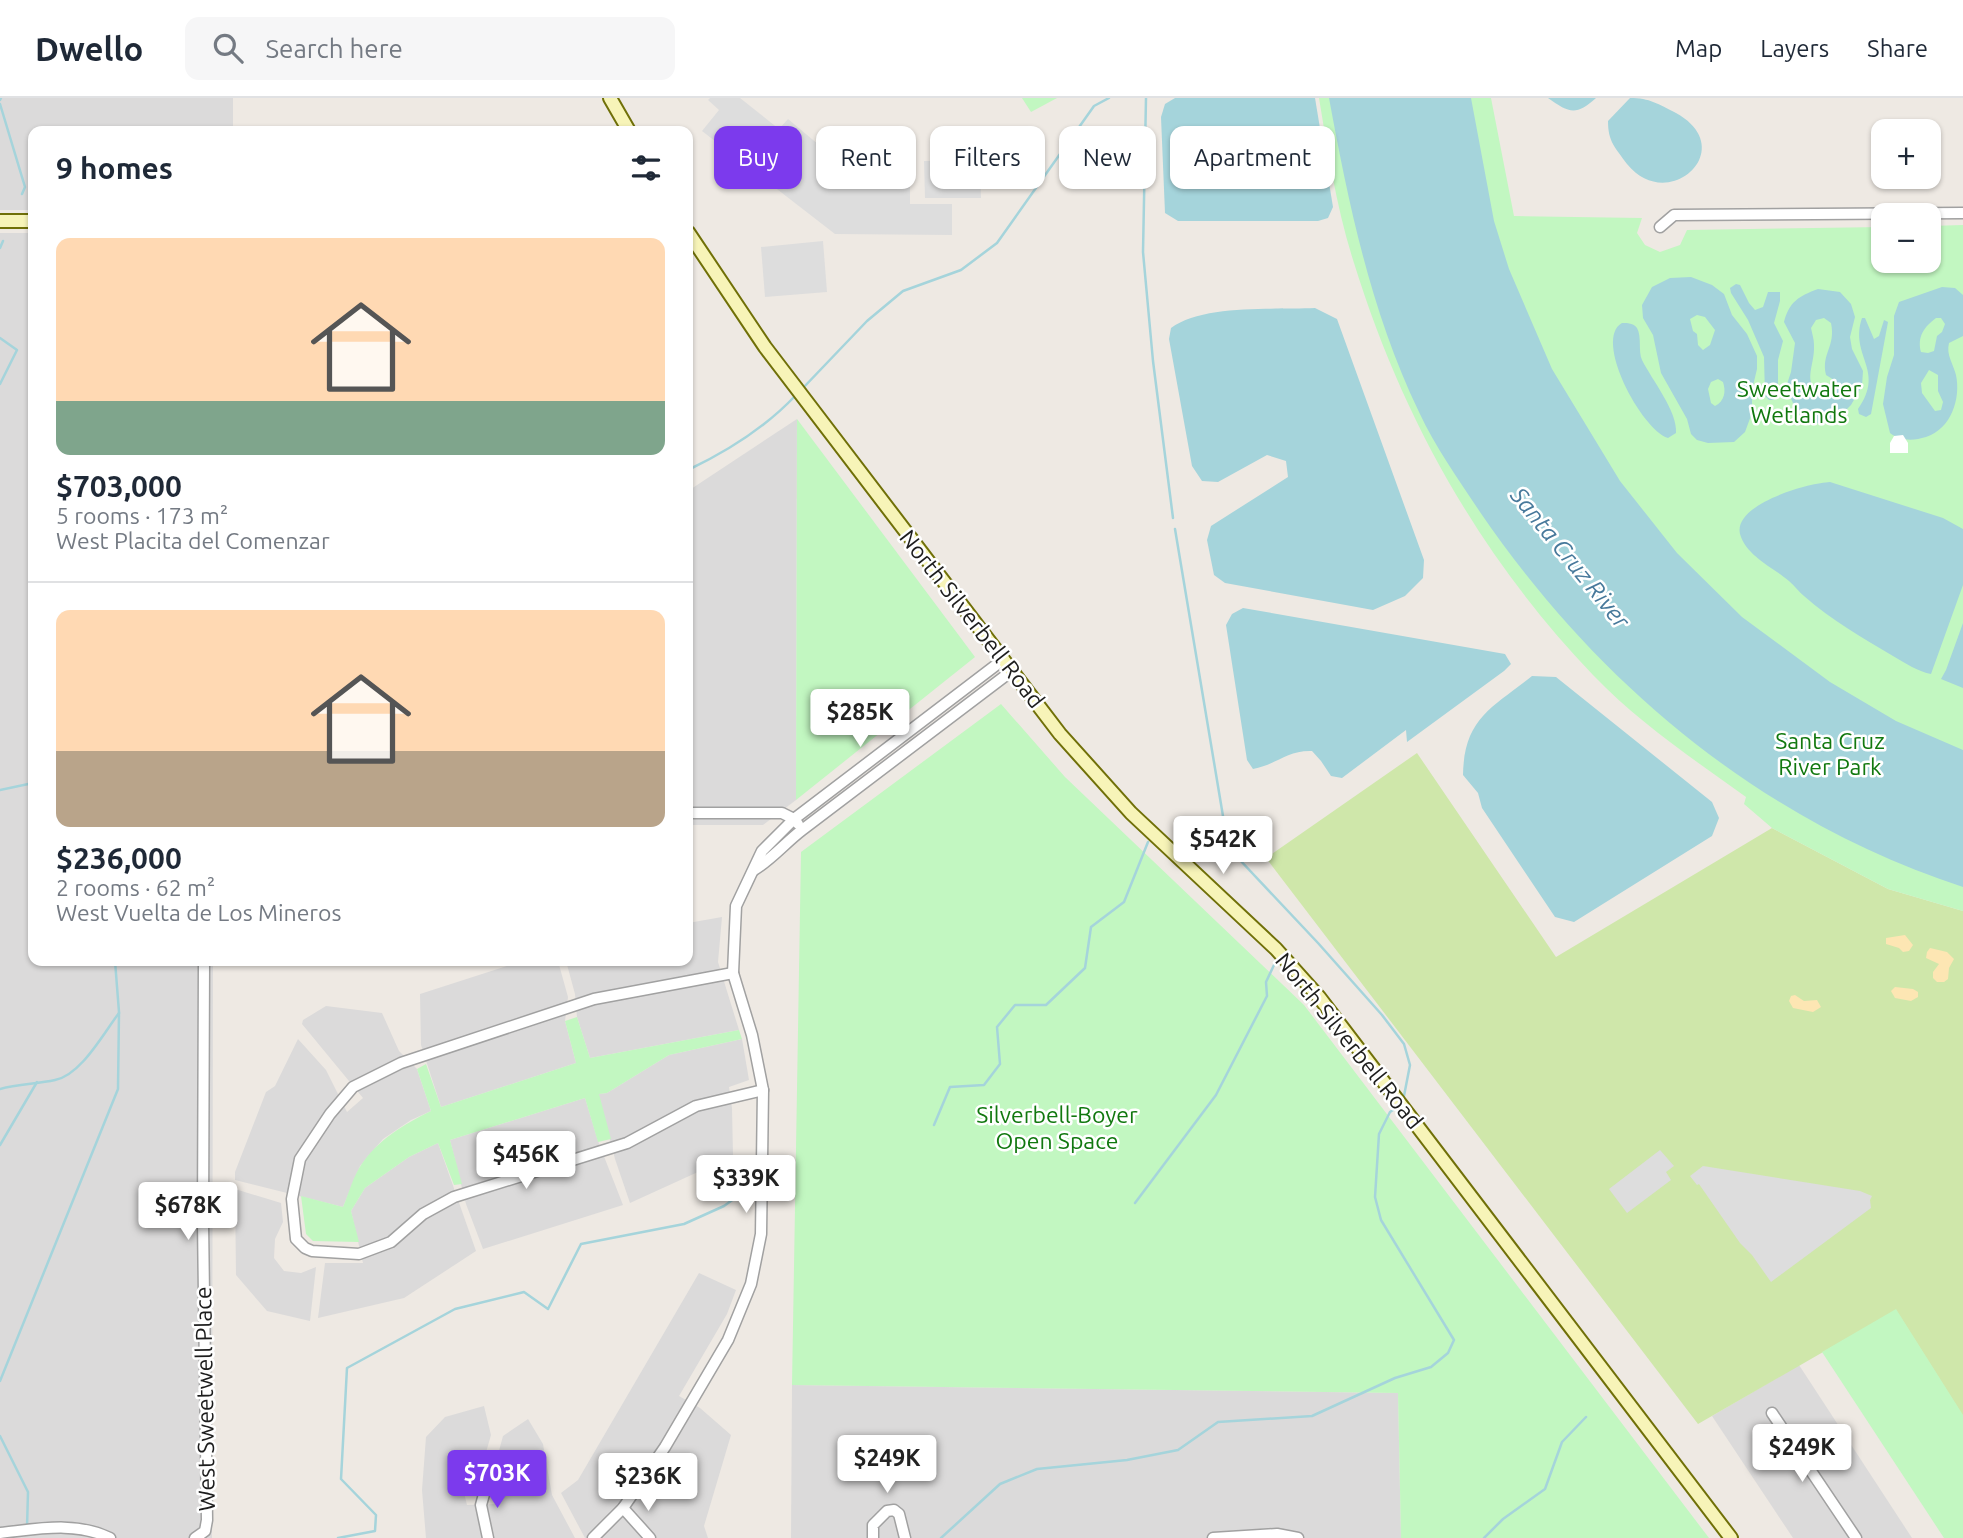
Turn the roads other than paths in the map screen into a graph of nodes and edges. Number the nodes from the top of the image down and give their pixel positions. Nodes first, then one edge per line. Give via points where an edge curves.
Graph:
1 (610, 98) edge
2 (626, 126) edge
3 (1963, 214) edge
4 (0, 221) edge
5 (28, 221) edge
6 (1660, 227) dead end
7 (693, 239) edge
8 (1004, 659) junction
9 (1013, 670) junction
10 (846, 779) junction
11 (855, 790) junction
12 (693, 813) edge
13 (794, 819) junction
14 (802, 830) junction
15 (753, 870) junction
16 (204, 966) edge
17 (733, 973) junction
18 (763, 1090) junction
19 (1772, 1413) dead end
20 (488, 1480) dead end
21 (623, 1508) junction
22 (0, 1532) edge
23 (110, 1538) edge
24 (195, 1538) edge
25 (488, 1538) edge
26 (593, 1538) edge
27 (650, 1538) edge
28 (873, 1538) edge
29 (905, 1538) edge
30 (1213, 1538) edge
31 (1298, 1538) edge
32 (1731, 1538) edge
33 (1856, 1538) edge

1 - 2 main road
3 - 6 street via 1674,215
4 - 5 main road
7 - 8 main road, North Silverbell Road via 765,347
8 - 9 main road, North Silverbell Road
8 - 10 street
9 - 11 street
9 - 32 main road, North Silverbell Road via 1060,734 1131,813 1276,949 1319,997
10 - 11 street
10 - 13 street
11 - 14 street
12 - 13 street via 782,813
13 - 14 street
13 - 15 street via 762,851
14 - 15 street
15 - 17 street via 736,906
16 - 24 street, West Sweetwell Place via 207,1520 205,1531
17 - 18 street
17 - 18 street via 594,999 401,1063 353,1087 300,1159 292,1199 296,1239 312,1251 359,1254 391,1241 423,1214 454,1197 628,1143 696,1106
18 - 21 street via 761,1234 751,1284 728,1340
19 - 33 street
20 - 25 street via 481,1505
21 - 26 street
21 - 27 street
22 - 23 street via 65,1527
28 - 29 street via 873,1525 894,1510
30 - 31 street via 1277,1534

